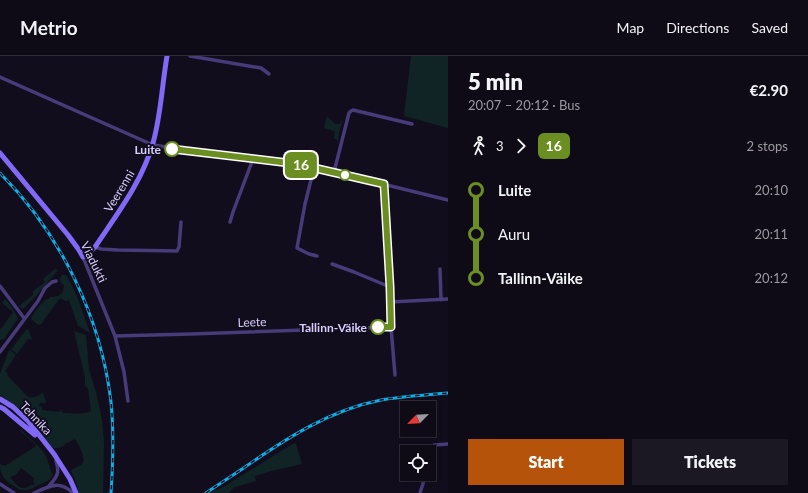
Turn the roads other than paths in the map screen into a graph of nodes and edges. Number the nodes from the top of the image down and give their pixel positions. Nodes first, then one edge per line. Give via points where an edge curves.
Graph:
1 (167, 56) edge
2 (190, 56) edge
3 (269, 74) dead end
4 (0, 77) edge
5 (412, 124) dead end
6 (153, 146) junction
7 (0, 153) edge
8 (253, 159) junction
9 (314, 168) junction
10 (334, 172) junction
11 (384, 184) junction
12 (448, 200) edge
13 (181, 222) dead end
14 (230, 222) dead end
15 (95, 247) junction
16 (317, 256) dead end
17 (82, 257) junction
18 (332, 264) dead end
19 (440, 269) dead end
20 (56, 281) dead end
21 (0, 286) edge
22 (390, 287) junction
23 (448, 299) edge
24 (441, 300) junction
25 (390, 302) junction
26 (24, 318) junction
27 (391, 327) junction
28 (115, 336) junction
29 (0, 351) edge
30 (395, 376) dead end
31 (0, 399) edge
32 (128, 401) dead end
33 (0, 407) edge
34 (448, 444) edge
35 (434, 445) edge
36 (54, 454) junction
37 (424, 481) edge
38 (0, 484) edge
39 (49, 486) junction
40 (14, 493) edge
41 (34, 493) edge
42 (72, 493) edge
43 (76, 493) edge
44 (420, 493) edge

1 - 6 street, Veerenni
2 - 3 street via 261,68
4 - 6 street
5 - 10 street via 351,111
6 - 8 street
6 - 15 street, Veerenni via 128,199
7 - 17 street, Viadukti via 68,235
8 - 9 street
8 - 14 street
9 - 10 street
9 - 16 street via 297,248
10 - 11 street
11 - 12 street
11 - 22 street
13 - 15 street via 177,251
15 - 17 street, Veerenni
17 - 28 street, Viadukti
18 - 22 street
19 - 24 street
20 - 26 street via 48,285
21 - 26 street
22 - 25 street
23 - 24 street
24 - 25 street
25 - 27 street
26 - 29 street
27 - 28 street, Leete
27 - 30 street
28 - 32 street, Viadukti
31 - 36 street, Tehnika via 28,421
33 - 36 street, Tehnika via 30,430
34 - 35 street
36 - 39 street via 58,472
36 - 43 street, Tehnika
37 - 44 street
38 - 40 street
39 - 41 street
39 - 42 street via 62,486

